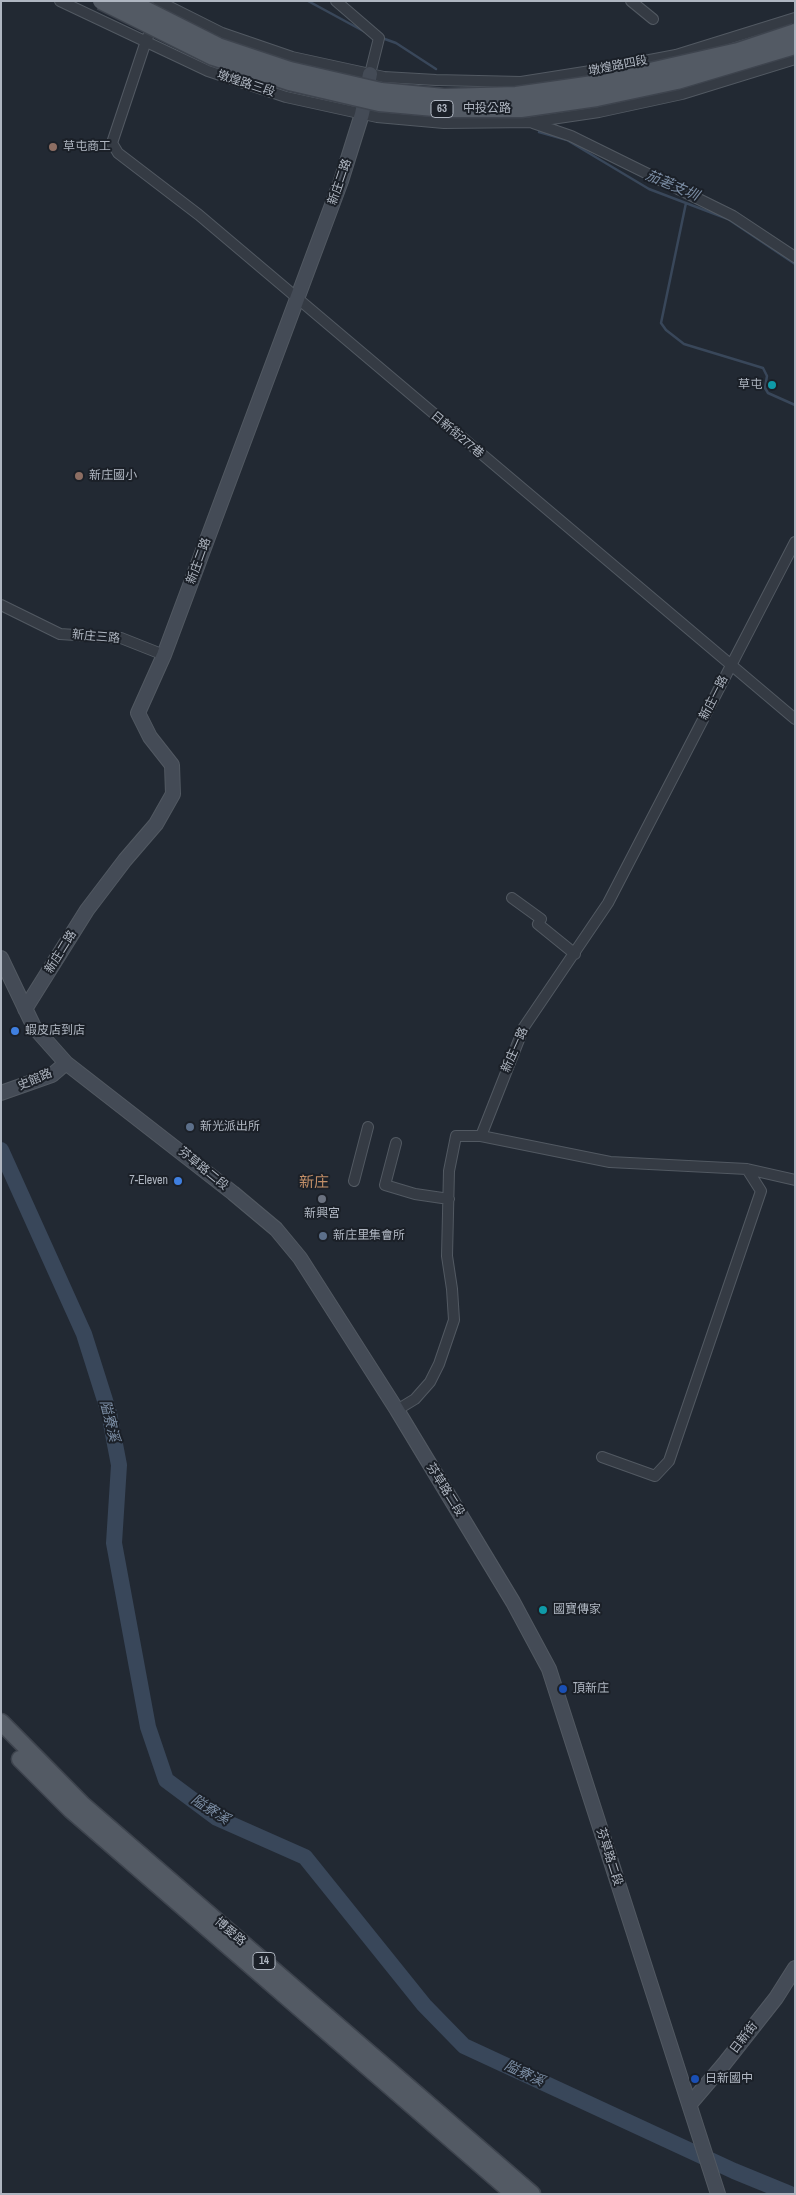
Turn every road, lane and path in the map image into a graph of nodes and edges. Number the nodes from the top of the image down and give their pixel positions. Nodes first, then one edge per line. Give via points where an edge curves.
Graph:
1 (60, 1) edge
2 (129, 1) edge
3 (336, 1) edge
4 (631, 1) edge
5 (102, 2) edge
6 (160, 2) edge
7 (795, 18) edge
8 (653, 19) dead end
9 (795, 32) edge
10 (146, 41) junction
11 (795, 46) edge
12 (795, 59) edge
13 (370, 74) junction
14 (453, 80) junction
15 (362, 114) junction
16 (531, 122) junction
17 (795, 257) edge
18 (296, 299) junction
19 (795, 542) edge
20 (1, 605) edge
21 (164, 655) junction
22 (731, 665) junction
23 (795, 719) edge
24 (512, 898) dead end
25 (574, 954) junction
26 (1, 958) edge
27 (25, 1009) junction
28 (66, 1063) junction
29 (1, 1093) edge
30 (368, 1127) dead end
31 (482, 1136) junction
32 (396, 1143) dead end
33 (747, 1169) junction
34 (795, 1180) edge
35 (354, 1181) dead end
36 (450, 1199) junction
37 (397, 1410) junction
38 (602, 1457) dead end
39 (1, 1722) edge
40 (1, 1739) edge
41 (795, 1968) edge
42 (690, 2104) junction
43 (718, 2192) edge
44 (514, 2194) edge
45 (532, 2194) edge

1 - 10 street, 墩煌路三段
2 - 9 main road, 中投公路 / 63, bridge via 218,46 290,70 381,91 444,97 516,95 593,84 720,55
3 - 13 street via 379,38
4 - 8 street
5 - 11 main road, 中投公路 / 63, bridge via 213,57 289,82 379,103 445,109 520,109 597,98 677,81
6 - 10 street
6 - 13 street via 222,33 292,57
7 - 14 street, 墩煌路四段 via 676,55 597,70 521,82
10 - 15 street, 墩煌路三段 via 208,72 286,97
10 - 18 street, 日新街277巷 via 112,144 118,153 199,214
12 - 16 street via 682,94 600,112
13 - 14 street, 墩煌路四段
13 - 15 street, 新庄二路
14 - 16 street via 510,115
15 - 16 street, 墩煌路三段 via 444,124
15 - 18 street, 新庄二路 via 341,181
16 - 17 street via 571,136 733,216
18 - 21 street, 新庄二路
18 - 22 street, 日新街277巷
19 - 22 street, 新庄一路
20 - 21 street, 新庄三路 via 60,634 121,638
21 - 27 street, 新庄二路 via 138,713 150,737 172,765 173,794 156,824 87,910
22 - 23 street, 日新街277巷
22 - 25 street, 新庄一路 via 608,903
24 - 25 street via 541,918 538,924
25 - 31 street, 新庄一路 via 524,1027
26 - 27 street, 芬草路二段
27 - 28 street, 芬草路二段 via 34,1027
28 - 29 street, 史館路 via 52,1075
28 - 37 street, 芬草路二段 via 276,1229 300,1258
30 - 35 street
31 - 33 street via 610,1162
31 - 36 street via 456,1136 449,1171
32 - 36 street via 385,1185
33 - 34 street
33 - 38 street via 761,1191 669,1461 655,1476
36 - 37 street via 447,1256 454,1320 430,1382 414,1399
37 - 42 street, 芬草路二段 via 513,1602 549,1670
39 - 45 main road, 博愛路 / 14 via 83,1805
40 - 44 main road, 博愛路 / 14 via 71,1810
41 - 42 street, 日新街 via 776,1998
42 - 43 street, 芬草路二段

